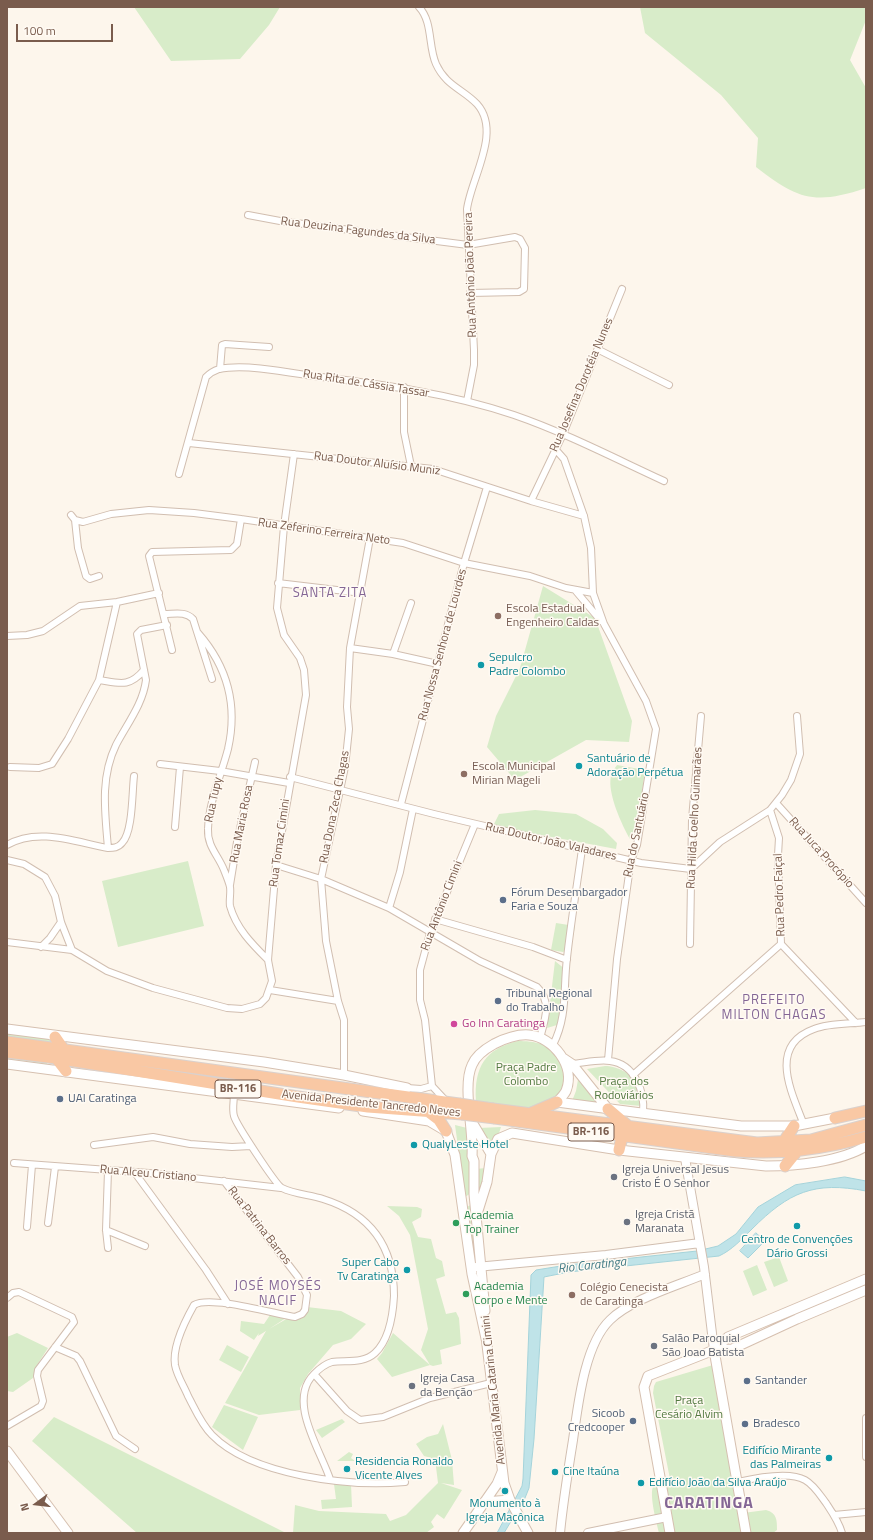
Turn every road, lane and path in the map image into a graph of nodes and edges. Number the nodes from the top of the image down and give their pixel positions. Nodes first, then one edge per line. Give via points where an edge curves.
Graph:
1 (419, 7) edge
2 (248, 215) dead end
3 (468, 245) junction
4 (622, 289) dead end
5 (470, 293) junction
6 (269, 347) dead end
7 (599, 350) junction
8 (220, 369) junction
9 (669, 384) dead end
10 (404, 387) junction
11 (467, 401) junction
12 (563, 434) junction
13 (189, 443) junction
14 (556, 450) junction
15 (294, 454) junction
16 (411, 466) junction
17 (179, 474) dead end
18 (664, 481) dead end
19 (487, 487) junction
20 (531, 501) junction
21 (584, 516) junction
22 (241, 519) junction
23 (284, 526) junction
24 (370, 538) junction
25 (464, 563) junction
26 (100, 576) dead end
27 (278, 583) junction
28 (575, 590) junction
29 (159, 593) junction
30 (362, 593) junction
31 (593, 593) junction
32 (116, 602) junction
33 (411, 603) dead end
34 (164, 614) junction
35 (604, 624) junction
36 (167, 625) junction
37 (198, 633) junction
38 (7, 636) edge
39 (350, 648) junction
40 (172, 650) dead end
41 (393, 654) junction
42 (438, 664) junction
43 (144, 670) junction
44 (212, 679) dead end
45 (99, 680) junction
46 (701, 716) dead end
47 (797, 716) dead end
48 (255, 762) dead end
49 (160, 764) dead end
50 (180, 766) junction
51 (10, 767) dead end
52 (220, 771) junction
53 (134, 776) dead end
54 (251, 777) junction
55 (290, 780) junction
56 (340, 790) junction
57 (776, 803) junction
58 (401, 804) junction
59 (413, 809) junction
60 (770, 810) junction
61 (475, 824) junction
62 (175, 827) dead end
63 (7, 845) edge
64 (108, 848) junction
65 (582, 848) junction
66 (7, 860) edge
67 (631, 860) junction
68 (276, 865) junction
69 (691, 869) junction
70 (321, 879) junction
71 (230, 887) junction
72 (866, 903) edge
73 (388, 908) junction
74 (435, 920) junction
75 (61, 922) junction
76 (430, 933) junction
77 (7, 942) edge
78 (690, 944) dead end
79 (781, 944) junction
80 (41, 947) junction
81 (72, 950) junction
82 (268, 960) junction
83 (566, 960) junction
84 (270, 990) junction
85 (338, 1001) junction
86 (866, 1022) edge
87 (856, 1023) junction
88 (7, 1029) edge
89 (55, 1036) junction
90 (540, 1038) junction
91 (7, 1042) edge
92 (553, 1045) junction
93 (64, 1050) junction
94 (7, 1052) edge
95 (56, 1058) junction
96 (563, 1058) junction
97 (608, 1060) junction
98 (7, 1064) edge
99 (572, 1064) junction
100 (66, 1071) junction
101 (633, 1074) junction
102 (344, 1075) junction
103 (432, 1086) junction
104 (407, 1088) junction
105 (234, 1094) junction
106 (414, 1098) junction
107 (557, 1102) junction
108 (457, 1107) junction
109 (608, 1109) junction
110 (426, 1110) junction
111 (866, 1111) edge
112 (494, 1113) junction
113 (643, 1113) junction
114 (527, 1114) junction
115 (835, 1118) junction
116 (472, 1121) junction
117 (799, 1125) junction
118 (866, 1125) edge
119 (629, 1127) junction
120 (446, 1131) junction
121 (846, 1131) junction
122 (622, 1136) junction
123 (866, 1137) edge
124 (687, 1140) junction
125 (782, 1142) junction
126 (850, 1142) junction
127 (94, 1145) dead end
128 (251, 1146) junction
129 (866, 1146) edge
130 (619, 1150) junction
131 (473, 1151) junction
132 (797, 1151) junction
133 (489, 1153) junction
134 (685, 1158) junction
135 (474, 1161) junction
136 (14, 1163) dead end
137 (32, 1165) junction
138 (785, 1166) junction
139 (55, 1167) junction
140 (108, 1171) junction
141 (135, 1173) junction
142 (224, 1181) junction
143 (281, 1188) junction
144 (474, 1194) junction
145 (461, 1198) junction
146 (476, 1217) junction
147 (48, 1223) dead end
148 (27, 1227) dead end
149 (106, 1230) junction
150 (700, 1245) junction
151 (145, 1246) dead end
152 (108, 1248) dead end
153 (481, 1266) junction
154 (471, 1267) junction
155 (704, 1271) junction
156 (866, 1279) edge
157 (866, 1290) edge
158 (830, 1294) junction
159 (7, 1298) edge
160 (834, 1302) junction
161 (228, 1304) junction
162 (487, 1343) junction
163 (55, 1347) junction
164 (714, 1350) junction
165 (314, 1374) junction
166 (491, 1383) junction
167 (866, 1418) edge
168 (7, 1426) edge
169 (866, 1448) edge
170 (135, 1449) dead end
171 (7, 1451) edge
172 (866, 1457) edge
173 (503, 1471) junction
174 (330, 1479) junction
175 (405, 1482) dead end
176 (738, 1482) junction
177 (484, 1502) junction
178 (511, 1502) junction
179 (866, 1512) edge
180 (834, 1515) junction
181 (667, 1517) junction
182 (68, 1533) edge
183 (463, 1533) edge
184 (528, 1533) edge
185 (560, 1533) edge
186 (588, 1533) edge
187 (670, 1533) edge
188 (746, 1533) edge
189 (842, 1533) edge

1 - 3 street, Rua Antônio João Pereira via 428,23 439,71 453,87 477,104 485,118 487,128 484,151 468,200
2 - 3 street, Rua Deuzina Fagundes da Silva
3 - 5 street, Rua Antônio João Pereira
3 - 5 street, Rua Deuzina Fagundes da Silva via 515,237 520,239 525,248 526,284 522,291
4 - 7 street, Rua Josefina Dorotéia Nunes
5 - 11 street, Rua Antônio João Pereira via 474,365
6 - 8 street via 222,345
7 - 9 street
7 - 12 street, Rua Josefina Dorotéia Nunes
8 - 10 street, Rua Rita de Cássia Tassar via 268,370
8 - 13 street via 206,377
10 - 11 street, Rua Rita de Cássia Tassar
10 - 16 street via 404,432
11 - 12 street, Rua Rita de Cássia Tassar
12 - 14 street, Rua Josefina Dorotéia Nunes
12 - 18 street, Rua Rita de Cássia Tassar
13 - 15 street, Rua Doutor Aluísio Muniz
13 - 17 street
14 - 20 street, Rua Josefina Dorotéia Nunes
14 - 21 street via 564,459
15 - 16 street, Rua Doutor Aluísio Muniz
15 - 23 street
16 - 19 street, Rua Doutor Aluísio Muniz via 433,469
19 - 20 street, Rua Doutor Aluísio Muniz
19 - 25 street, Rua Nossa Senhora de Lourdes
20 - 21 street, Rua Doutor Aluísio Muniz
21 - 31 street via 592,548
22 - 23 street, Rua Zeferino Ferreira Neto
22 - 26 street, Rua Zeferino Ferreira Neto via 149,510 111,514 83,522 73,518 86,576 90,579
22 - 29 street via 237,544 232,550 152,552 149,561
23 - 24 street, Rua Zeferino Ferreira Neto
23 - 27 street
24 - 25 street, Rua Zeferino Ferreira Neto via 403,543
24 - 30 street, Rua Dona Zeca Chagas
25 - 28 street, Rua Zeferino Ferreira Neto via 530,576
25 - 42 street, Rua Nossa Senhora de Lourdes
27 - 30 street
27 - 55 street, Rua Tomaz Cimini via 277,608 284,635 300,658 306,681 304,709
28 - 31 street, Rua Zeferino Ferreira Neto
28 - 35 street
29 - 32 street
29 - 34 street
30 - 39 street, Rua Dona Zeca Chagas
31 - 35 street
32 - 38 street via 80,606 43,631
32 - 45 street
33 - 41 street
34 - 36 street
34 - 37 street via 188,614 193,619
35 - 67 street, Rua do Santuário via 646,701 656,729 637,846
36 - 40 street
36 - 43 street via 141,630 137,634
37 - 44 street
37 - 52 street, Rua Tupy via 219,662 228,684 232,720 228,749
39 - 41 street
39 - 56 street, Rua Dona Zeca Chagas via 348,742
41 - 42 street
42 - 58 street, Rua Nossa Senhora de Lourdes
43 - 45 street via 133,682 123,684
43 - 64 street via 146,680 143,692 108,766 103,807
45 - 51 street via 52,764 39,768
46 - 69 street, Rua Hilda Coelho Guimarães via 692,820
47 - 57 street via 800,754 791,780
48 - 54 street, Rua Maria Rosa
49 - 50 street, Rua Doutor João Valadares
50 - 52 street, Rua Doutor João Valadares
50 - 62 street
52 - 54 street, Rua Doutor João Valadares
52 - 71 street, Rua Tupy via 211,807 208,838
53 - 64 street via 126,838 118,846
54 - 55 street, Rua Doutor João Valadares
54 - 71 street, Rua Maria Rosa
55 - 56 street, Rua Doutor João Valadares
55 - 68 street, Rua Tomaz Cimini
56 - 58 street, Rua Doutor João Valadares
56 - 70 street, Rua Dona Zeca Chagas
57 - 60 street
57 - 72 street, Rua Juca Procópio
58 - 59 street, Rua Doutor João Valadares
59 - 61 street, Rua Doutor João Valadares
59 - 73 street via 400,872
60 - 69 street via 720,842
60 - 79 street, Rua Pedro Faiçal via 779,838
61 - 65 street, Rua Doutor João Valadares
61 - 74 street, Rua Antônio Cimini
63 - 64 street via 17,839 36,836
65 - 67 street, Rua Doutor João Valadares
65 - 83 street
66 - 75 street via 24,864 45,877 55,896
67 - 69 street, Rua Doutor João Valadares
67 - 97 street, Rua do Santuário via 617,959
68 - 70 street
68 - 82 street, Rua Tomaz Cimini
69 - 78 street, Rua Hilda Coelho Guimarães
70 - 73 street
70 - 85 street, Rua Dona Zeca Chagas via 326,941
71 - 82 street, Rua Tupy via 230,904 238,926
73 - 76 street
74 - 76 street, Rua Antônio Cimini
74 - 83 street via 533,947
75 - 80 street
75 - 81 street
76 - 90 street via 543,992 546,1005
76 - 103 street, Rua Antônio Cimini via 420,970 420,1000 425,1020
77 - 80 street
79 - 87 street, Rua Pedro Faiçal
79 - 101 street
80 - 81 street
81 - 84 street via 126,978 227,1008 252,1007 266,998
82 - 84 street, Rua Tomaz Cimini via 272,981
83 - 92 street via 564,1009 560,1030
84 - 85 street
85 - 102 street, Rua Dona Zeca Chagas via 344,1020
86 - 87 street
87 - 117 street via 815,1028 795,1040 786,1059
88 - 89 main road, Avenida Presidente Tancredo Neves
89 - 93 highway
89 - 102 main road, Avenida Presidente Tancredo Neves via 264,1062
90 - 92 main road
90 - 116 main road, Avenida Maria Catarina Cimini via 522,1035 484,1049 472,1065 469,1088
91 - 93 highway, Avenida Presidente Tancredo Neves / BR-116
92 - 96 main road
93 - 106 highway, Avenida Presidente Tancredo Neves / BR-116
94 - 95 highway, Avenida Presidente Tancredo Neves / BR-116
95 - 100 highway
95 - 110 highway, Avenida Presidente Tancredo Neves / BR-116 via 298,1098 368,1107
96 - 99 main road
96 - 107 main road via 568,1082 566,1091
97 - 99 street
97 - 101 street
98 - 100 main road, Avenida Presidente Tancredo Neves
99 - 109 main road
100 - 105 main road, Avenida Presidente Tancredo Neves
101 - 113 street via 642,1093
102 - 104 main road, Avenida Presidente Tancredo Neves
103 - 104 street via 421,1089
103 - 108 street via 440,1096
104 - 106 highway
105 - 120 main road, Avenida Presidente Tancredo Neves via 420,1119
105 - 128 street via 234,1116
106 - 108 highway, Avenida Presidente Tancredo Neves / BR-116
107 - 109 main road
107 - 114 highway
108 - 110 highway, Avenida Presidente Tancredo Neves / BR-116
108 - 112 highway, Avenida Presidente Tancredo Neves / BR-116, bridge
109 - 113 main road
109 - 119 highway
110 - 120 highway via 439,1120
111 - 115 highway
112 - 114 highway, Avenida Presidente Tancredo Neves / BR-116
112 - 122 highway, Avenida Presidente Tancredo Neves / BR-116
113 - 117 main road via 741,1126
114 - 119 highway, Avenida Presidente Tancredo Neves / BR-116
115 - 117 main road
115 - 121 highway via 843,1124
116 - 131 main road, Avenida Maria Catarina Cimini
116 - 133 main road, Avenida Maria Catarina Cimini
117 - 125 highway
118 - 121 highway, BR-116
119 - 124 highway, Avenida Presidente Tancredo Neves / BR-116
120 - 145 main road via 455,1155
121 - 125 highway, BR-116 via 811,1140
121 - 126 highway
122 - 124 highway, Avenida Presidente Tancredo Neves / BR-116
122 - 130 highway
123 - 126 highway, BR-116
124 - 125 highway, BR-116
124 - 132 highway, BR-116 via 735,1151
126 - 132 highway, BR-116
127 - 128 street via 153,1137 190,1144
128 - 143 street
129 - 138 main road via 837,1157
130 - 133 main road via 512,1133 498,1139
130 - 134 main road
131 - 133 main road via 476,1147
131 - 135 main road, Avenida Maria Catarina Cimini
132 - 138 highway
133 - 135 main road via 483,1164
133 - 146 main road, Avenida Maria Catarina Cimini via 487,1182
134 - 138 main road
134 - 150 street
135 - 144 main road, Avenida Maria Catarina Cimini
136 - 137 street, Rua Alceu Cristiano
137 - 139 street, Rua Alceu Cristiano
137 - 148 street
139 - 140 street, Rua Alceu Cristiano
139 - 147 street
140 - 141 street, Rua Alceu Cristiano
140 - 149 street
141 - 142 street, Rua Alceu Cristiano
141 - 161 street
142 - 143 street, Rua Alceu Cristiano
142 - 161 street, Rua Patrina Barros via 298,1277 307,1303 302,1314 295,1317
143 - 165 street, Rua Alceu Cristiano via 328,1201 356,1214 374,1231 383,1244 392,1278 393,1307 381,1346 366,1358 330,1363
144 - 145 main road
144 - 146 main road, Avenida Maria Catarina Cimini
145 - 154 main road
146 - 153 main road, Avenida Maria Catarina Cimini
149 - 151 street
149 - 152 street
150 - 153 street
150 - 155 street
153 - 154 street
153 - 162 main road, Avenida Maria Catarina Cimini
154 - 162 main road
155 - 164 street
155 - 185 street via 633,1304 609,1320 598,1337 584,1371
156 - 158 main road
157 - 160 main road
158 - 160 main road
158 - 164 main road via 728,1337
159 - 163 street via 19,1292 72,1317 74,1322
160 - 164 main road via 732,1349
161 - 174 street, Rua Patrina Barros via 205,1302 194,1305 177,1346 175,1365 199,1417 213,1436 247,1459 295,1475
162 - 166 main road, Avenida Maria Catarina Cimini
163 - 168 street via 38,1370 43,1401 41,1406
163 - 170 street via 76,1356 80,1361 116,1436
164 - 176 main road
164 - 181 main road via 652,1373 645,1380 644,1387
165 - 166 street via 347,1411 360,1420 383,1417 430,1398
165 - 174 street via 304,1388 302,1399 304,1412
166 - 173 main road, Avenida Maria Catarina Cimini
167 - 169 street
169 - 172 street
171 - 182 main road
173 - 177 main road
173 - 178 main road, Avenida Maria Catarina Cimini
174 - 175 street
176 - 180 street via 772,1477 802,1478 816,1490
176 - 188 main road
177 - 178 main road
177 - 183 main road
178 - 184 main road, Avenida Maria Catarina Cimini
179 - 180 street
180 - 189 street
181 - 186 street
181 - 187 main road

